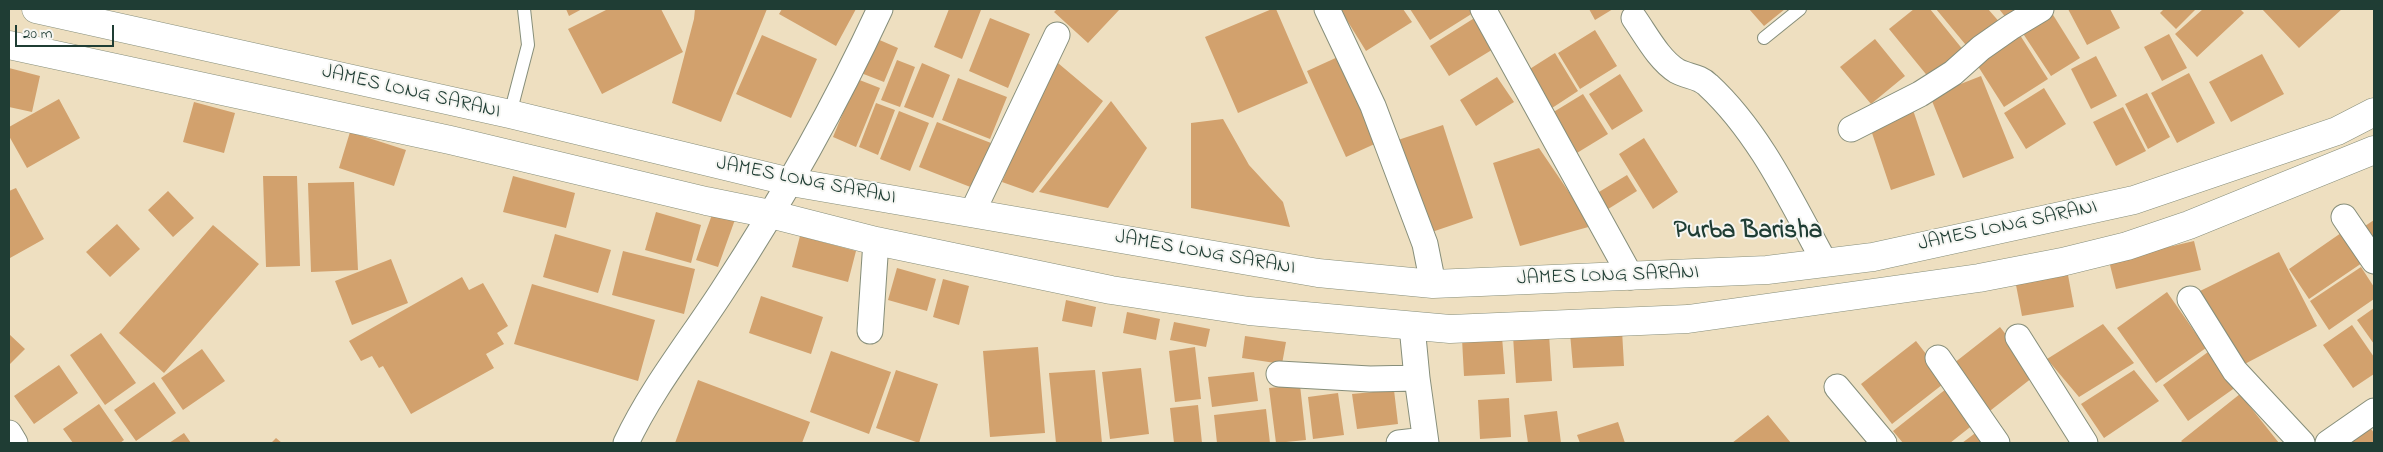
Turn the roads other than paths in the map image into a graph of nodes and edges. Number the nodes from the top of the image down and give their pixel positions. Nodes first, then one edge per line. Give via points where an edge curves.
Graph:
1 (36, 9) edge
2 (524, 9) edge
3 (880, 9) edge
4 (1327, 9) edge
5 (1483, 9) edge
6 (1800, 9) edge
7 (2041, 9) edge
8 (1634, 18) dead end
9 (1057, 35) dead end
10 (1764, 38) dead end
11 (9, 45) edge
12 (2374, 112) edge
13 (510, 114) junction
14 (1851, 129) dead end
15 (2374, 150) edge
16 (791, 182) junction
17 (972, 213) junction
18 (770, 214) junction
19 (2344, 217) dead end
20 (876, 241) junction
21 (2374, 261) edge
22 (1824, 263) junction
23 (1631, 277) junction
24 (1433, 284) junction
25 (2190, 299) dead end
26 (1412, 326) junction
27 (870, 331) dead end
28 (2018, 337) dead end
29 (1938, 358) dead end
30 (1279, 374) dead end
31 (1417, 378) junction
32 (1837, 387) dead end
33 (2374, 411) edge
34 (9, 433) edge
35 (1425, 442) edge
36 (15, 443) edge
37 (626, 443) edge
38 (1399, 443) edge
39 (1884, 443) edge
40 (1997, 443) edge
41 (2085, 443) edge
42 (2302, 443) edge
43 (2328, 443) edge

1 - 13 main road, JAMES LONG SARANI
2 - 13 lane via 528,46
3 - 16 street
4 - 24 street via 1377,115 1425,244
5 - 23 street
6 - 10 lane
7 - 14 street via 2011,27 1953,73 1920,94
8 - 22 street via 1664,60 1677,71 1708,84 1747,131 1769,160
9 - 17 street
11 - 18 main road via 450,140
12 - 22 main road, JAMES LONG SARANI via 2337,131 2134,200 1873,257
13 - 16 main road, JAMES LONG SARANI
15 - 26 main road via 2252,201 2127,246 1979,278 1688,319 1450,329
16 - 17 main road, JAMES LONG SARANI
16 - 18 street
17 - 24 main road, JAMES LONG SARANI via 1318,273
18 - 20 main road
18 - 37 street via 642,410
19 - 21 street
20 - 26 main road via 1174,301
20 - 27 street
22 - 23 main road, JAMES LONG SARANI via 1766,270
23 - 24 main road, JAMES LONG SARANI
25 - 42 street via 2235,371
26 - 31 street
28 - 41 street
29 - 40 street
30 - 31 street
31 - 35 street
32 - 39 street
33 - 43 street
34 - 36 street
35 - 38 street

